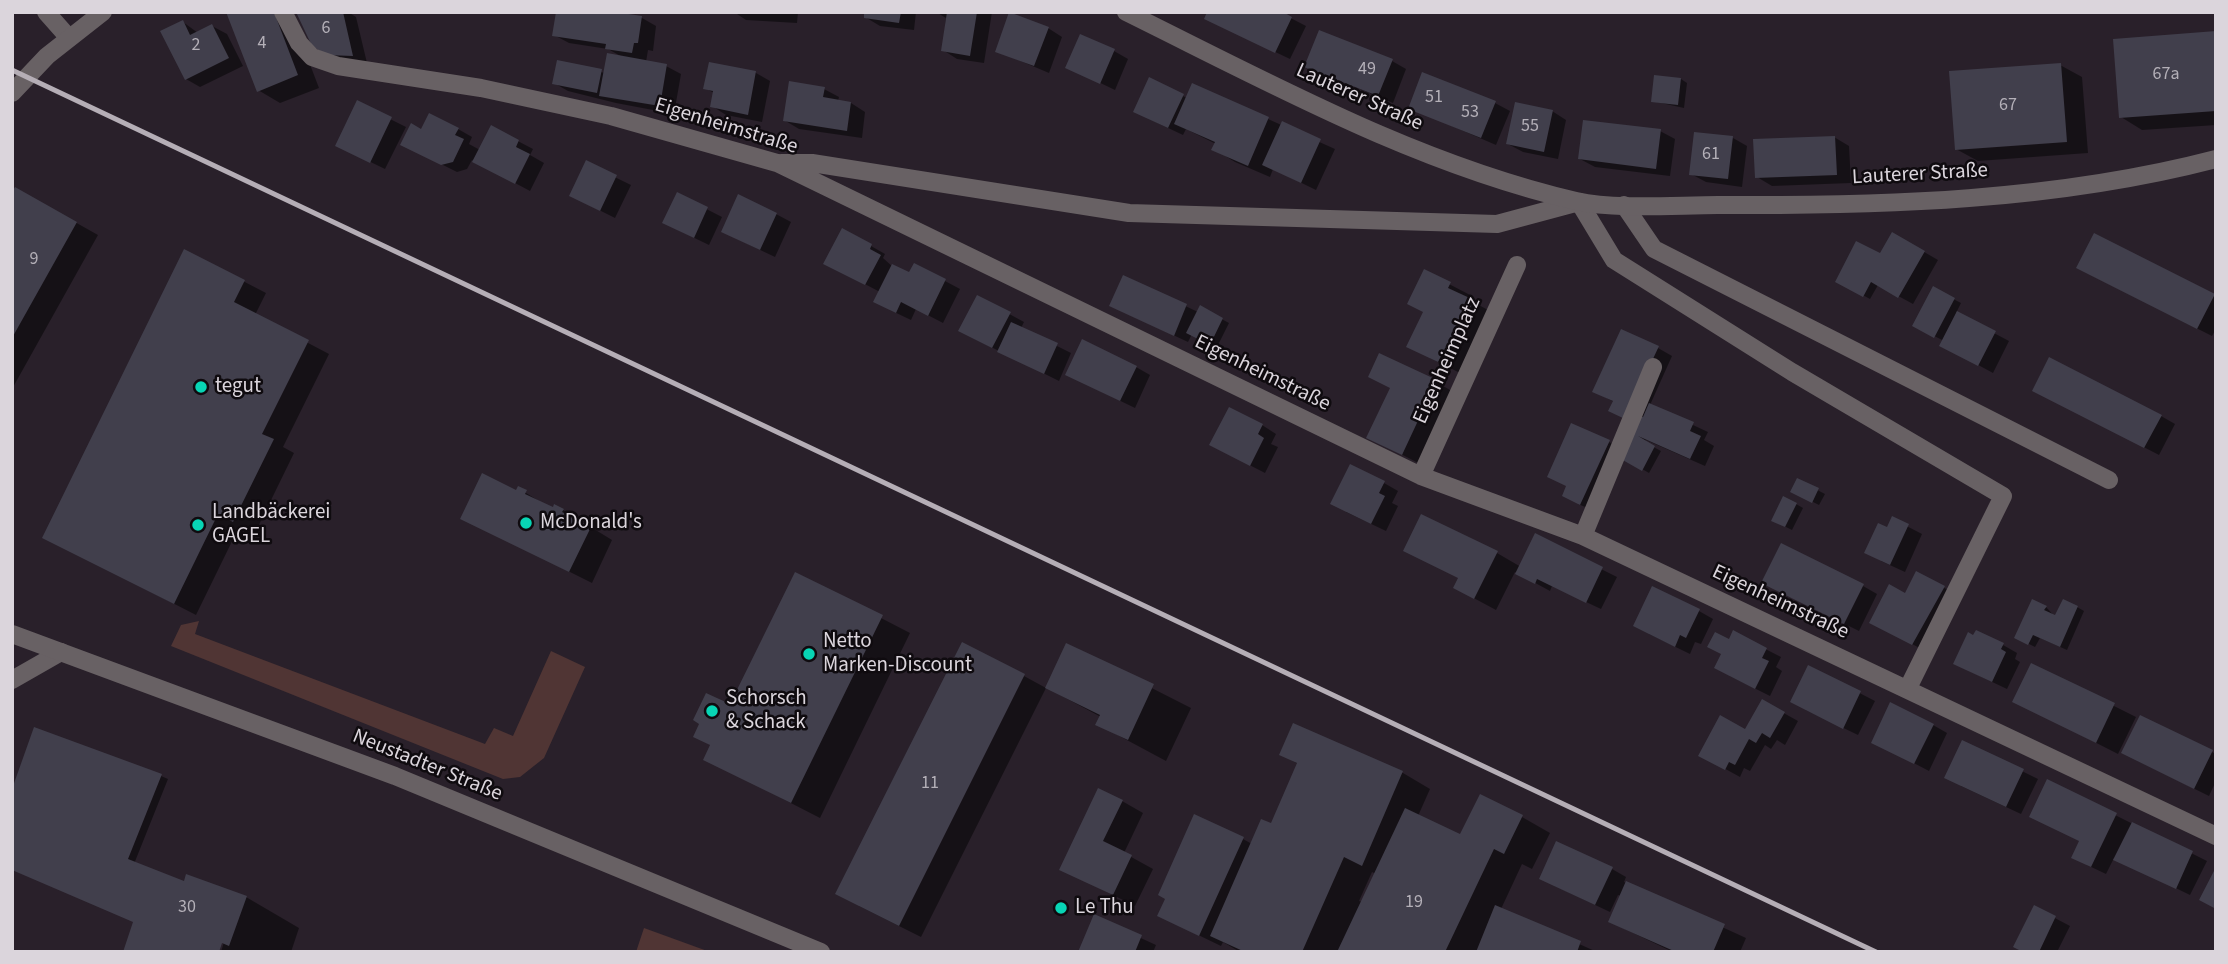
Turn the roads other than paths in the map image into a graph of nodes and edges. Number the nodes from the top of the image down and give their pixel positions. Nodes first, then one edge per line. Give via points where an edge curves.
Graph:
1 (46, 12) edge
2 (103, 12) edge
3 (283, 12) edge
4 (1126, 12) edge
5 (69, 38) junction
6 (12, 93) edge
7 (2216, 159) edge
8 (777, 163) junction
9 (1579, 202) junction
10 (1624, 205) junction
11 (1517, 265) dead end
12 (1653, 367) dead end
13 (1421, 476) junction
14 (2109, 480) dead end
15 (1583, 536) junction
16 (12, 634) edge
17 (61, 652) junction
18 (12, 680) edge
19 (1908, 688) junction
20 (2216, 836) edge
21 (821, 952) edge

1 - 5 street
2 - 5 street
3 - 8 street, Eigenheimstraße via 312,57 338,66 481,88 611,116
4 - 9 street, Lauterer Straße via 1363,128 1478,173
5 - 6 street
7 - 10 street, Lauterer Straße via 2062,190 1774,205
8 - 9 street via 811,163 1143,213 1497,224
8 - 13 street, Eigenheimstraße
9 - 10 street, Lauterer Straße
9 - 19 street via 1614,260 1791,372 2003,496
10 - 14 street via 1654,249
11 - 13 street, Eigenheimplatz
12 - 15 street
13 - 15 street, Eigenheimstraße
15 - 19 street, Eigenheimstraße
16 - 17 street, Neustadter Straße
17 - 18 street
17 - 21 street, Neustadter Straße via 395,776
19 - 20 street, Eigenheimstraße

